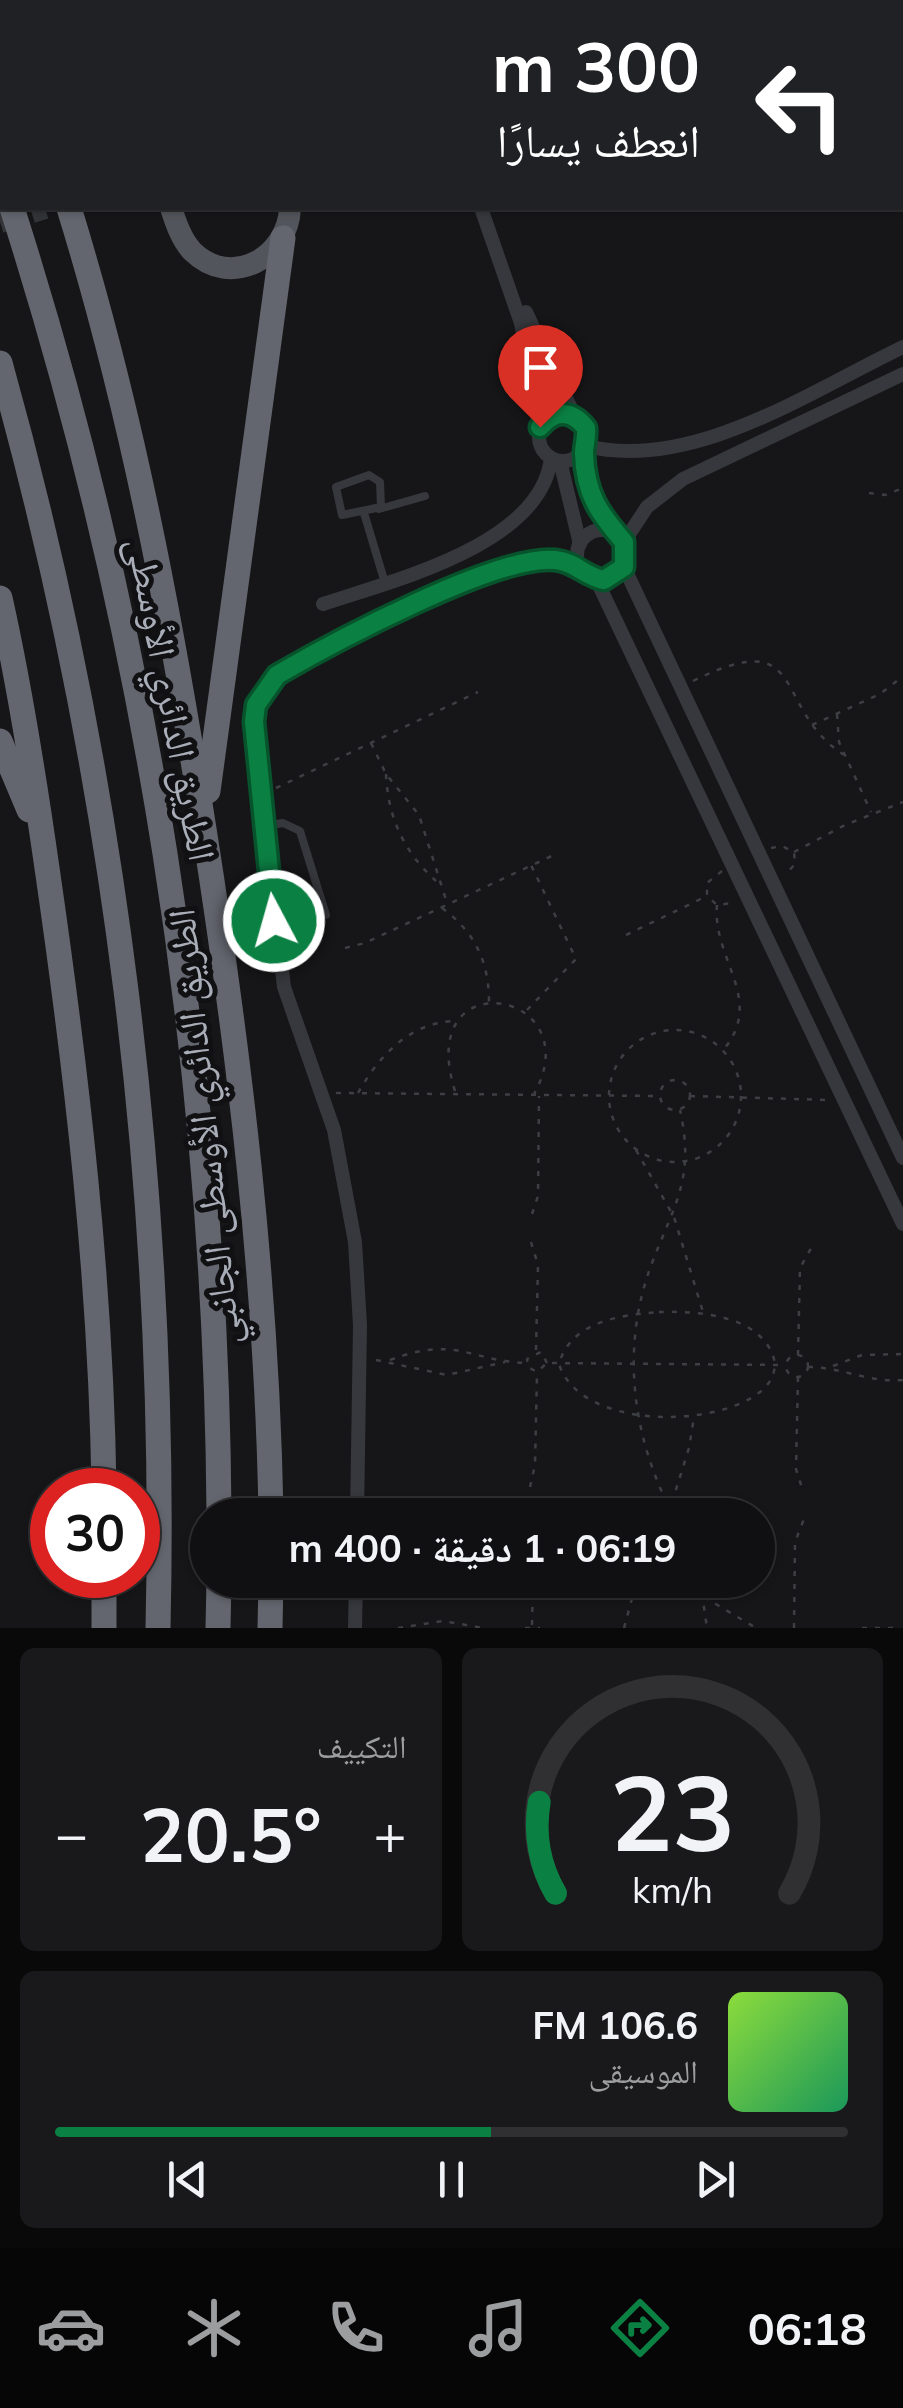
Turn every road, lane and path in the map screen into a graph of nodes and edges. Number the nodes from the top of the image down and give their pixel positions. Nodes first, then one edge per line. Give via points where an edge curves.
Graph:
1 (13, 210) edge
2 (70, 210) edge
3 (172, 210) edge
4 (290, 210) edge
5 (481, 210) edge
6 (490, 210) edge
7 (283, 238) junction
8 (903, 347) edge
9 (0, 363) edge
10 (903, 374) edge
11 (574, 416) junction
12 (540, 427) junction
13 (585, 448) junction
14 (556, 460) junction
15 (903, 488) edge
16 (870, 493) dead end
17 (426, 496) dead end
18 (379, 508) junction
19 (364, 513) junction
20 (608, 531) junction
21 (624, 542) junction
22 (580, 544) junction
23 (580, 566) junction
24 (624, 567) junction
25 (596, 579) junction
26 (385, 583) junction
27 (0, 598) edge
28 (323, 604) dead end
29 (902, 677) edge
30 (678, 688) junction
31 (478, 692) dead end
32 (838, 714) junction
33 (811, 726) junction
34 (0, 742) edge
35 (370, 743) junction
36 (844, 755) junction
37 (386, 774) junction
38 (261, 795) junction
39 (903, 802) edge
40 (872, 814) junction
41 (264, 826) junction
42 (205, 836) junction
43 (757, 852) junction
44 (794, 852) junction
45 (556, 854) dead end
46 (531, 865) junction
47 (47, 866) junction
48 (732, 866) junction
49 (437, 882) junction
50 (772, 883) junction
51 (707, 896) junction
52 (746, 896) junction
53 (448, 904) junction
54 (717, 905) junction
55 (441, 908) junction
56 (326, 915) dead end
57 (626, 935) dead end
58 (345, 948) dead end
59 (489, 1002) junction
60 (526, 1011) junction
61 (456, 1021) junction
62 (723, 1050) junction
63 (322, 1093) junction
64 (358, 1094) junction
65 (456, 1094) junction
66 (533, 1095) junction
67 (539, 1095) junction
68 (609, 1096) junction
69 (660, 1096) junction
70 (690, 1096) junction
71 (741, 1098) junction
72 (844, 1100) junction
73 (680, 1110) junction
74 (636, 1148) junction
75 (903, 1158) edge
76 (687, 1160) junction
77 (532, 1214) dead end
78 (674, 1217) junction
79 (903, 1224) edge
80 (531, 1242) dead end
81 (814, 1243) dead end
82 (702, 1312) junction
83 (638, 1314) junction
84 (536, 1352) junction
85 (903, 1354) edge
86 (798, 1356) junction
87 (505, 1362) junction
88 (527, 1362) junction
89 (548, 1363) junction
90 (560, 1364) junction
91 (633, 1364) junction
92 (776, 1365) junction
93 (786, 1365) junction
94 (808, 1367) junction
95 (832, 1367) junction
96 (537, 1372) junction
97 (798, 1377) junction
98 (903, 1380) edge
99 (637, 1413) junction
100 (694, 1416) junction
101 (103, 1468) edge
102 (530, 1487) dead end
103 (802, 1488) dead end
104 (218, 1498) edge
105 (269, 1498) edge
106 (357, 1498) edge
107 (664, 1498) edge
108 (676, 1498) edge
109 (804, 1519) dead end
110 (104, 1598) edge
111 (219, 1598) edge
112 (271, 1598) edge
113 (356, 1598) edge
114 (533, 1598) edge
115 (632, 1598) edge
116 (704, 1598) edge
117 (706, 1598) edge
118 (532, 1625) junction
119 (104, 1628) edge
120 (158, 1628) edge
121 (218, 1628) edge
122 (270, 1628) edge
123 (356, 1628) edge
124 (398, 1628) edge
125 (482, 1628) edge
126 (525, 1628) edge
127 (540, 1628) edge
128 (624, 1628) edge
129 (708, 1628) edge
130 (756, 1628) edge
131 (794, 1628) edge
132 (862, 1628) edge
133 (901, 1628) edge

1 - 104 highway, الطريق الدائري الأوسطى via 91,482 152,777 205,1186
2 - 42 highway, الطريق الدائري الأوسطى الجانبي via 147,502
3 - 7 main road via 192,250 220,266 251,265
4 - 7 main road
5 - 12 street via 522,322
6 - 11 street via 529,320
7 - 42 highway
8 - 13 street via 701,440 640,454
9 - 120 highway via 72,657 125,989 154,1328
10 - 21 street via 683,478 647,507
11 - 12 street via 555,414
11 - 13 street via 586,428
12 - 14 street via 540,444
13 - 14 street
13 - 20 street via 592,495
14 - 22 street
14 - 26 street via 543,490 518,520
15 - 16 path via 885,496
17 - 18 lane
18 - 19 lane
18 - 19 lane via 384,498 375,477 336,486 342,515
19 - 26 lane
20 - 21 street
20 - 22 street via 592,532
21 - 24 street
22 - 23 street
23 - 25 street
23 - 38 street via 534,560 490,570 277,675 256,705
24 - 25 street via 612,578
24 - 30 street
25 - 48 street
26 - 28 street
27 - 47 highway
29 - 32 path
30 - 33 path via 728,664 760,660 786,678
30 - 43 street
31 - 35 path
32 - 33 path
32 - 36 path
33 - 36 path
34 - 47 highway
35 - 37 path
35 - 38 path
36 - 40 path
37 - 49 path via 419,814
37 - 49 path via 395,826
38 - 41 street
39 - 40 path
40 - 44 path
41 - 56 lane via 283,823 300,832
41 - 63 street via 284,988
42 - 105 highway, الطريق الدائري الأوسطى الجانبي via 253,1180
43 - 44 path via 782,846
43 - 50 street
44 - 50 path via 792,870
45 - 46 path
46 - 53 path
46 - 60 path via 576,959
47 - 101 highway via 90,1199
48 - 51 path via 711,878
48 - 52 street
49 - 53 path
50 - 75 street
51 - 54 path
51 - 57 path
52 - 54 path
52 - 72 street
53 - 55 path
54 - 62 path via 717,936 742,1008
55 - 58 path
55 - 59 path via 478,948
59 - 60 path
59 - 61 path
60 - 66 path via 546,1051
61 - 64 path via 410,1035 380,1060
61 - 65 path via 446,1050
62 - 68 path via 694,1032 643,1038 618,1062
62 - 71 path via 740,1080
63 - 64 path
63 - 106 street via 343,1168 359,1281
64 - 65 path
65 - 66 path
66 - 67 path
67 - 68 path
67 - 77 path
68 - 69 path
68 - 74 path via 621,1134
69 - 70 path via 664,1084 676,1080
69 - 73 path via 668,1109
70 - 71 path
70 - 73 path
71 - 72 path
71 - 76 path via 728,1136
72 - 79 street
73 - 76 path
74 - 76 path via 654,1158
74 - 78 path
76 - 78 path
78 - 82 path
78 - 83 path
80 - 84 path via 538,1265
81 - 86 path via 800,1268
82 - 83 path
82 - 92 path via 754,1332
83 - 90 path via 580,1332
83 - 91 path
84 - 88 path
84 - 89 path
85 - 95 path via 862,1355
86 - 93 path
86 - 94 path
87 - 87 path via 447,1348 389,1360 447,1375
87 - 88 path
88 - 96 path
89 - 90 path
89 - 96 path
90 - 91 path
90 - 99 path via 579,1393
91 - 92 path
91 - 99 path
92 - 93 path
92 - 100 path via 771,1380 747,1401
93 - 97 path
94 - 95 path
94 - 97 path
95 - 98 path via 868,1380
96 - 102 path
97 - 103 path via 796,1469
99 - 100 path
99 - 107 path
100 - 108 path
109 - 131 path via 795,1542
110 - 119 highway
111 - 121 highway
112 - 122 highway
113 - 123 street
114 - 118 path
115 - 128 path
116 - 129 path
117 - 130 path
118 - 126 path
118 - 127 path
124 - 125 path via 443,1621
132 - 133 path

